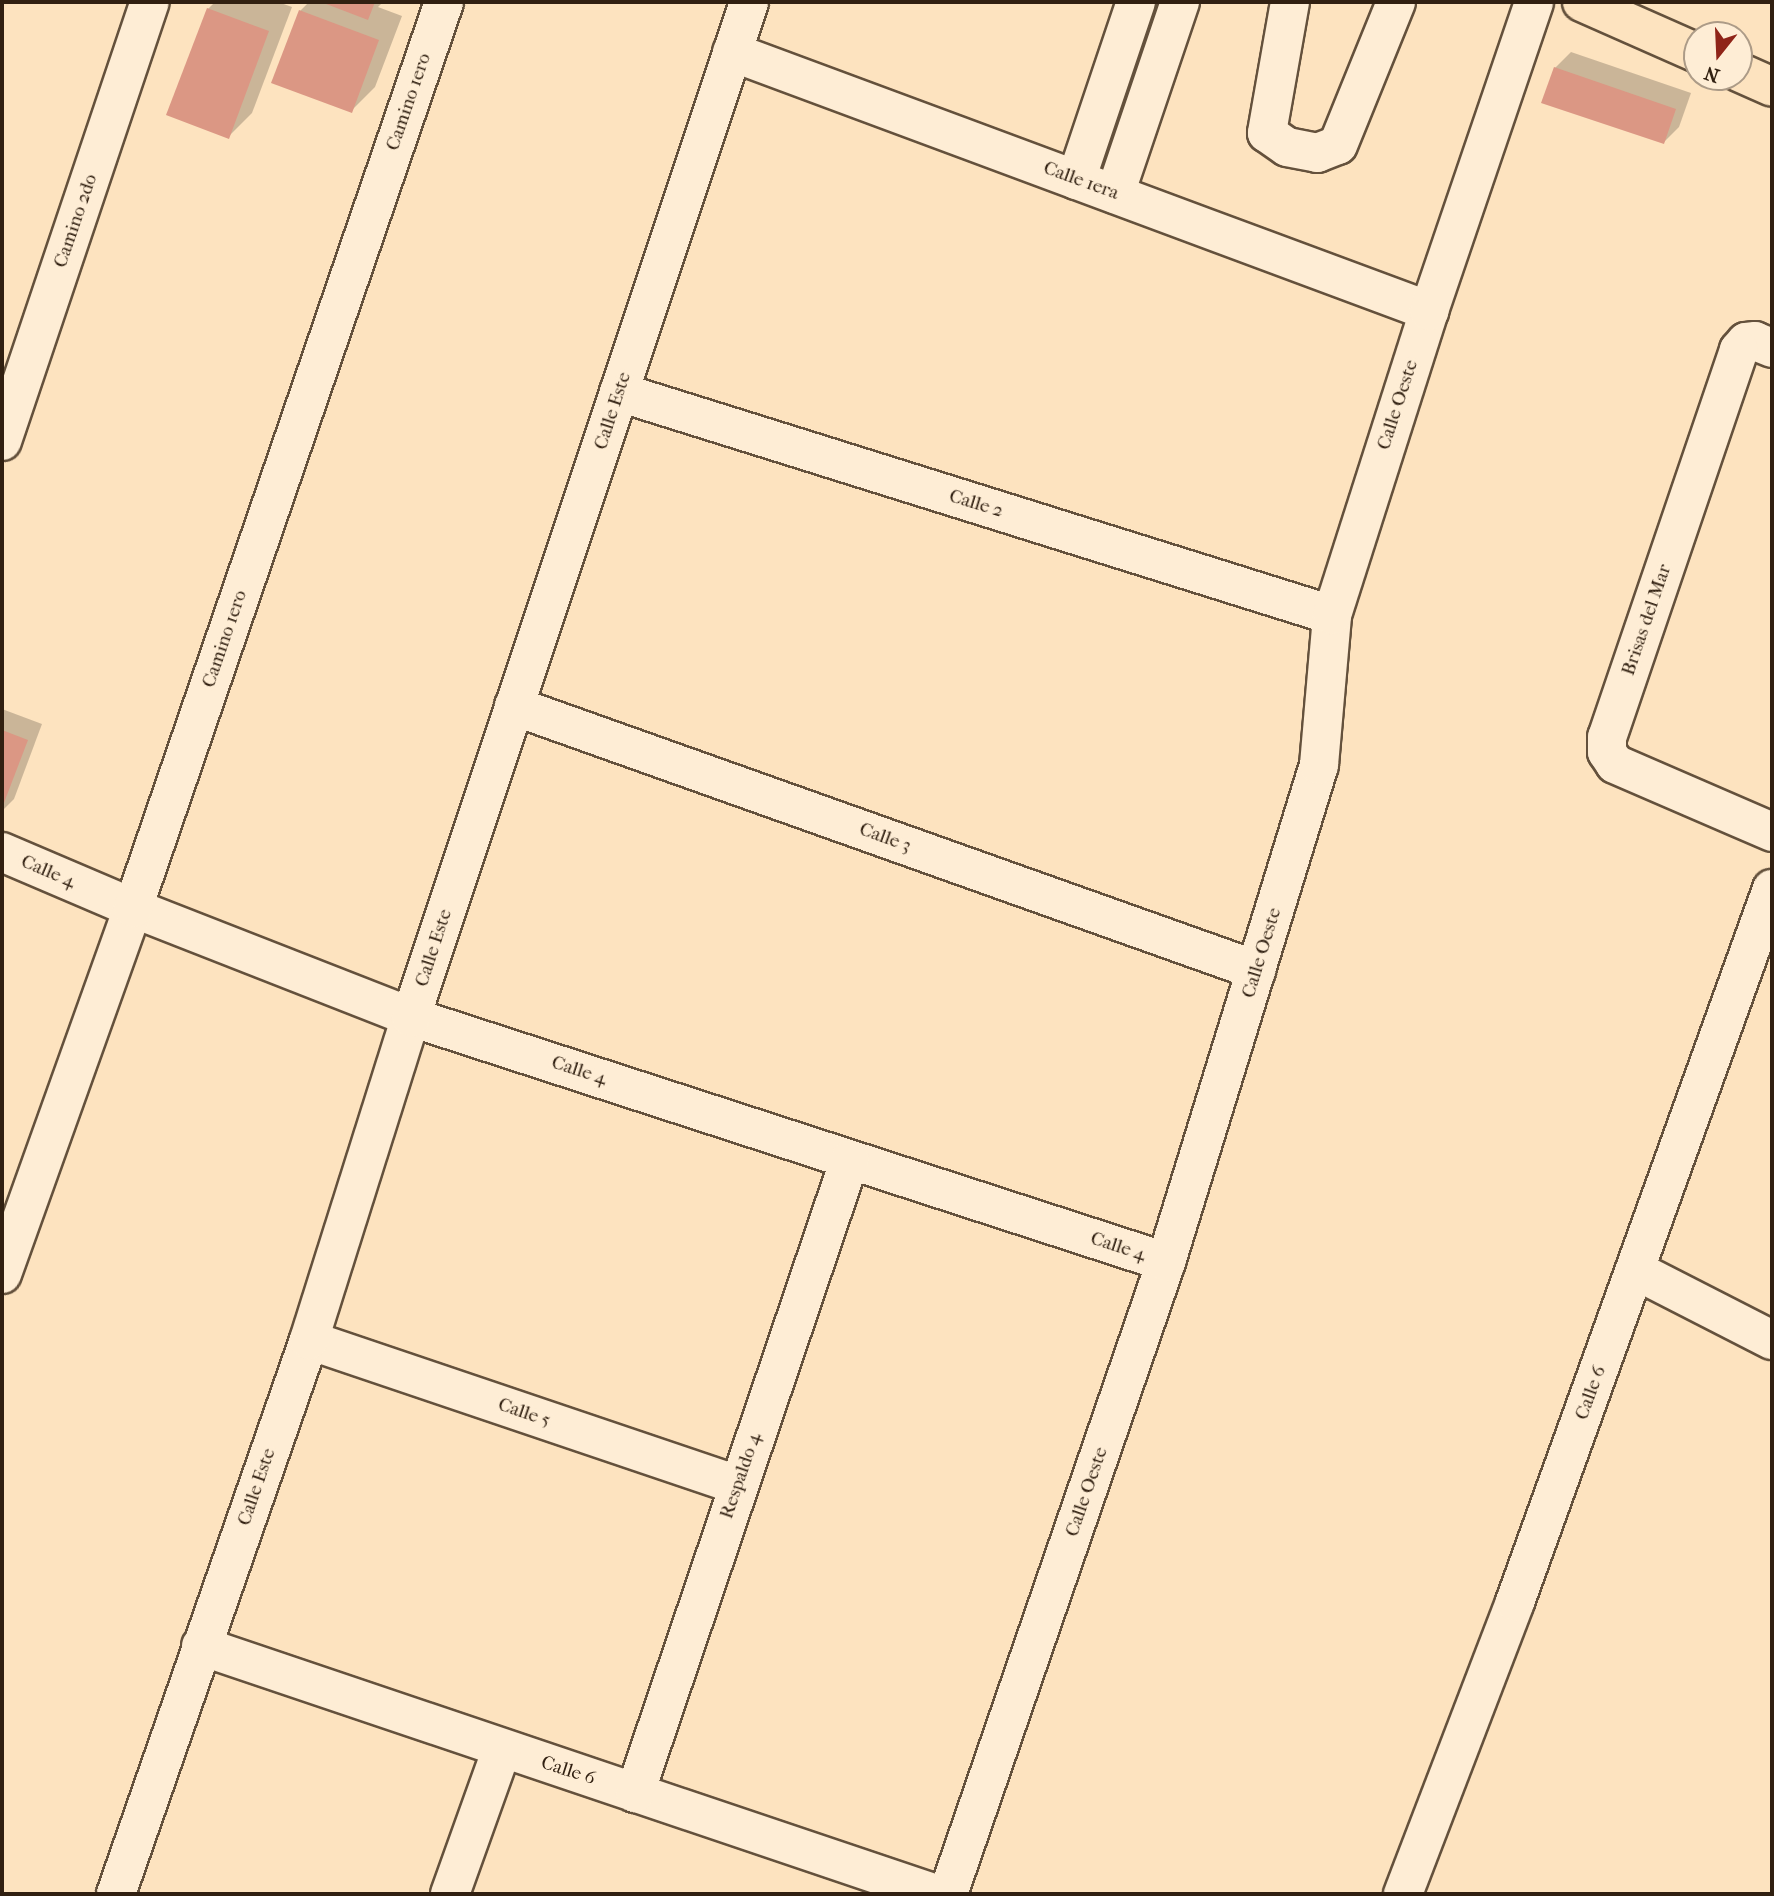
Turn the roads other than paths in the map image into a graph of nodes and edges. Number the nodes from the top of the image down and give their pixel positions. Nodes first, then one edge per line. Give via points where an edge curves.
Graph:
1 (150, 2) edge
2 (444, 2) edge
3 (749, 2) edge
4 (1136, 2) edge
5 (1180, 2) edge
6 (1290, 2) edge
7 (1396, 2) edge
8 (1534, 2) edge
9 (1582, 2) edge
10 (1683, 47) edge
11 (732, 52) junction
12 (1753, 78) edge
13 (1772, 87) edge
14 (1076, 180) junction
15 (1115, 194) junction
16 (1429, 311) junction
17 (1772, 348) edge
18 (619, 392) junction
19 (2, 441) edge
20 (1332, 615) junction
21 (514, 706) junction
22 (1772, 832) edge
23 (2, 852) edge
24 (1772, 889) edge
25 (133, 908) junction
26 (1256, 970) junction
27 (411, 1017) junction
28 (850, 1159) junction
29 (1166, 1262) junction
30 (1635, 1270) junction
31 (2, 1274) edge
32 (309, 1340) junction
33 (1772, 1340) edge
34 (738, 1485) junction
35 (201, 1646) junction
36 (502, 1749) junction
37 (635, 1793) junction
38 (116, 1894) edge
39 (450, 1894) edge
40 (936, 1894) edge
41 (948, 1894) edge
42 (1403, 1894) edge

1 - 19 street, Camino 2do
2 - 25 street, Camino 1ero
3 - 11 street, Calle Este
4 - 14 street
5 - 15 street
6 - 7 street via 1267,133 1287,148 1317,153 1338,145
8 - 16 street, Calle Oeste
9 - 10 main road
11 - 14 street, Calle 1era
11 - 18 street, Calle Este
12 - 13 main road
14 - 15 street, Calle 1era
15 - 16 street, Calle 1era
16 - 20 street, Calle Oeste
17 - 22 street, Brisas del Mar via 1755,341 1746,342 1739,350 1607,737 1607,752 1615,764
18 - 20 street, Calle 2
18 - 21 street, Calle Este
20 - 26 street, Calle Oeste via 1319,765
21 - 26 street, Calle 3
21 - 27 street, Calle Este
23 - 25 street, Calle 4
24 - 30 street, Calle 6
25 - 27 street, Calle 4
25 - 31 street, Camino 1ero
26 - 29 street, Calle Oeste
27 - 28 street, Calle 4
27 - 32 street, Calle Este
28 - 29 street, Calle 4
28 - 34 street, Respaldo 4
29 - 41 street, Calle Oeste
30 - 33 street
30 - 42 street, Calle 6
32 - 34 street, Calle 5
32 - 35 street, Calle Este
34 - 37 street, Respaldo 4
35 - 36 street, Calle 6
35 - 38 street, Calle Este
36 - 37 street, Calle 6
36 - 39 street
37 - 40 street, Calle 6

